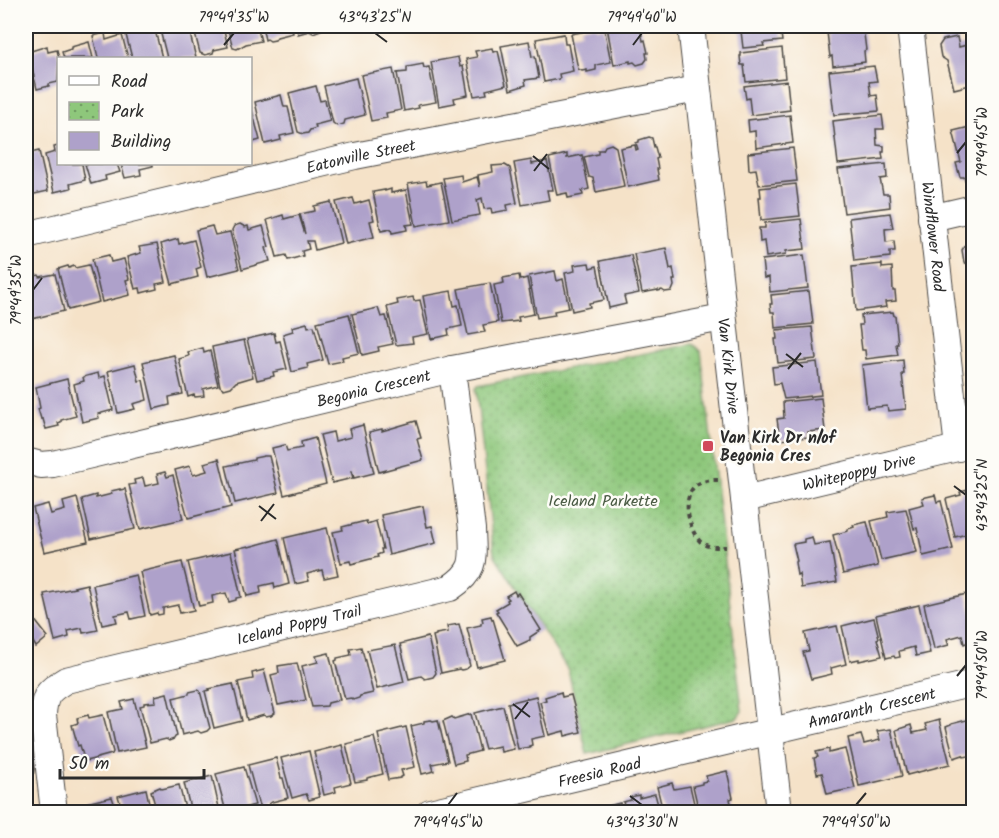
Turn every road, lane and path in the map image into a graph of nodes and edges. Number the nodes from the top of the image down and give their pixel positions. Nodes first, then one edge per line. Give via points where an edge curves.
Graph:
1 (691, 26) edge
2 (910, 26) edge
3 (697, 89) junction
4 (974, 208) edge
5 (931, 218) junction
6 (26, 235) edge
7 (723, 318) junction
8 (452, 369) junction
9 (966, 446) edge
10 (26, 461) edge
11 (718, 480) dead end
12 (744, 499) junction
13 (726, 547) dead end
14 (974, 683) edge
15 (770, 731) junction
16 (54, 813) edge
17 (430, 813) edge
18 (778, 813) edge

1 - 3 street, Van Kirk Drive
2 - 5 street, Windflower Road
3 - 6 street, Eatonville Street via 355,156
3 - 7 street, Van Kirk Drive
4 - 5 street
5 - 9 street, Windflower Road
7 - 8 street, Begonia Crescent
7 - 12 street, Van Kirk Drive
8 - 10 street, Begonia Crescent via 53,464
8 - 16 street, Iceland Poppy Trail via 472,529 473,556 464,579 450,588 66,680 53,687 44,702 43,715
9 - 12 street, Whitepoppy Drive
11 - 13 path via 695,486 688,509 702,543
12 - 15 street, Van Kirk Drive
14 - 15 street, Amaranth Crescent
15 - 17 street, Freesia Road
15 - 18 street, Van Kirk Drive

